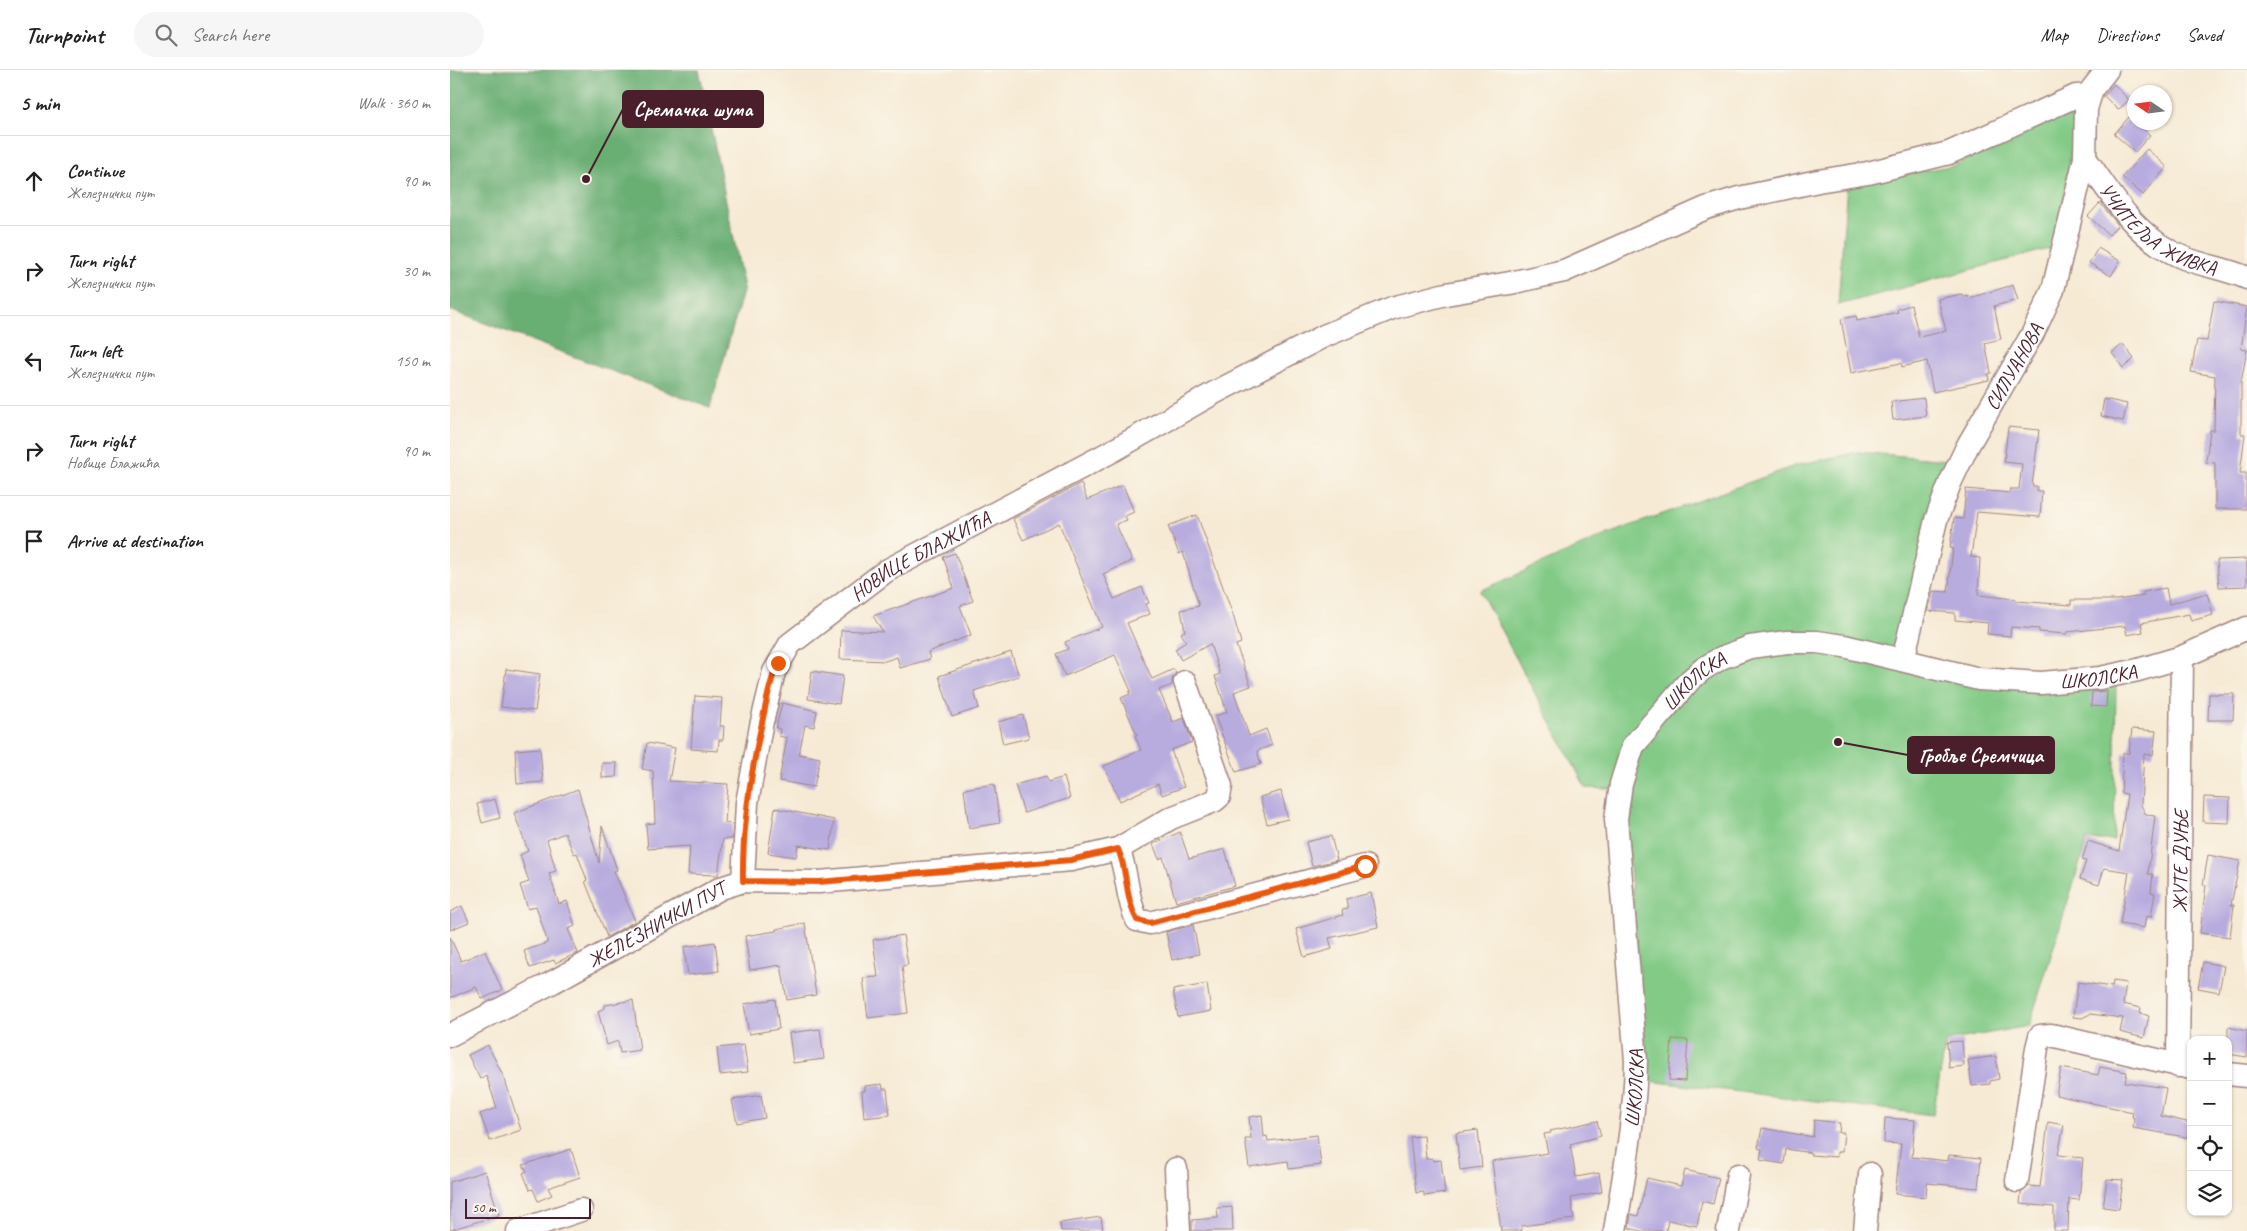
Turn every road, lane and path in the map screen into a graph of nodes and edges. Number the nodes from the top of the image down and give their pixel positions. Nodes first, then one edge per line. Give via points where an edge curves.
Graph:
1 (2107, 70) edge
2 (2090, 95) junction
3 (2084, 158) junction
4 (2247, 278) edge
5 (2247, 628) edge
6 (2182, 657) junction
7 (1903, 660) junction
8 (1185, 682) dead end
9 (1118, 849) junction
10 (1365, 866) dead end
11 (743, 881) junction
12 (450, 1035) edge
13 (2184, 1067) edge
14 (2232, 1074) edge
15 (2247, 1076) edge
16 (1176, 1169) dead end
17 (1738, 1174) dead end
18 (1870, 1174) dead end
19 (2017, 1181) dead end
20 (581, 1210) dead end
21 (518, 1231) edge
22 (1179, 1231) edge
23 (1615, 1231) edge
24 (1728, 1231) edge
25 (1865, 1231) edge

1 - 2 street, СИЛУАНОВА
2 - 3 street, СИЛУАНОВА via 2086,109
2 - 11 street, НОВИЦЕ БЛАЖИЋА via 2076,96 1941,156 1774,190 1706,208 1564,271 1392,308 1324,336 1214,393 886,571 790,644 774,672 747,803
3 - 4 street, УЧИТЕЉА ЖИВКА via 2136,228 2158,246
3 - 7 street, СИЛУАНОВА via 2053,290 2033,333 1967,447 1936,520
5 - 6 street, ШКОЛСКА
6 - 7 street, ШКОЛСКА via 2118,674 2041,684 1979,679
6 - 13 street, ЖУТЕ ДУЊЕ
7 - 23 street, ШКОЛСКА via 1817,642 1787,642 1750,648 1721,658 1703,669 1633,746 1621,784 1616,818 1636,1083
8 - 9 street, ЖЕЛЕЗНИЧКИ ПУТ via 1221,786 1219,797 1171,818
9 - 10 street via 1124,864 1131,909 1137,920 1150,923
9 - 11 street, ЖЕЛЕЗНИЧКИ ПУТ via 1071,860 819,882
11 - 12 street, ЖЕЛЕЗНИЧКИ ПУТ via 721,888
13 - 19 street via 2051,1034 2040,1036
14 - 15 street
16 - 22 street
17 - 24 street
18 - 25 street
20 - 21 street

